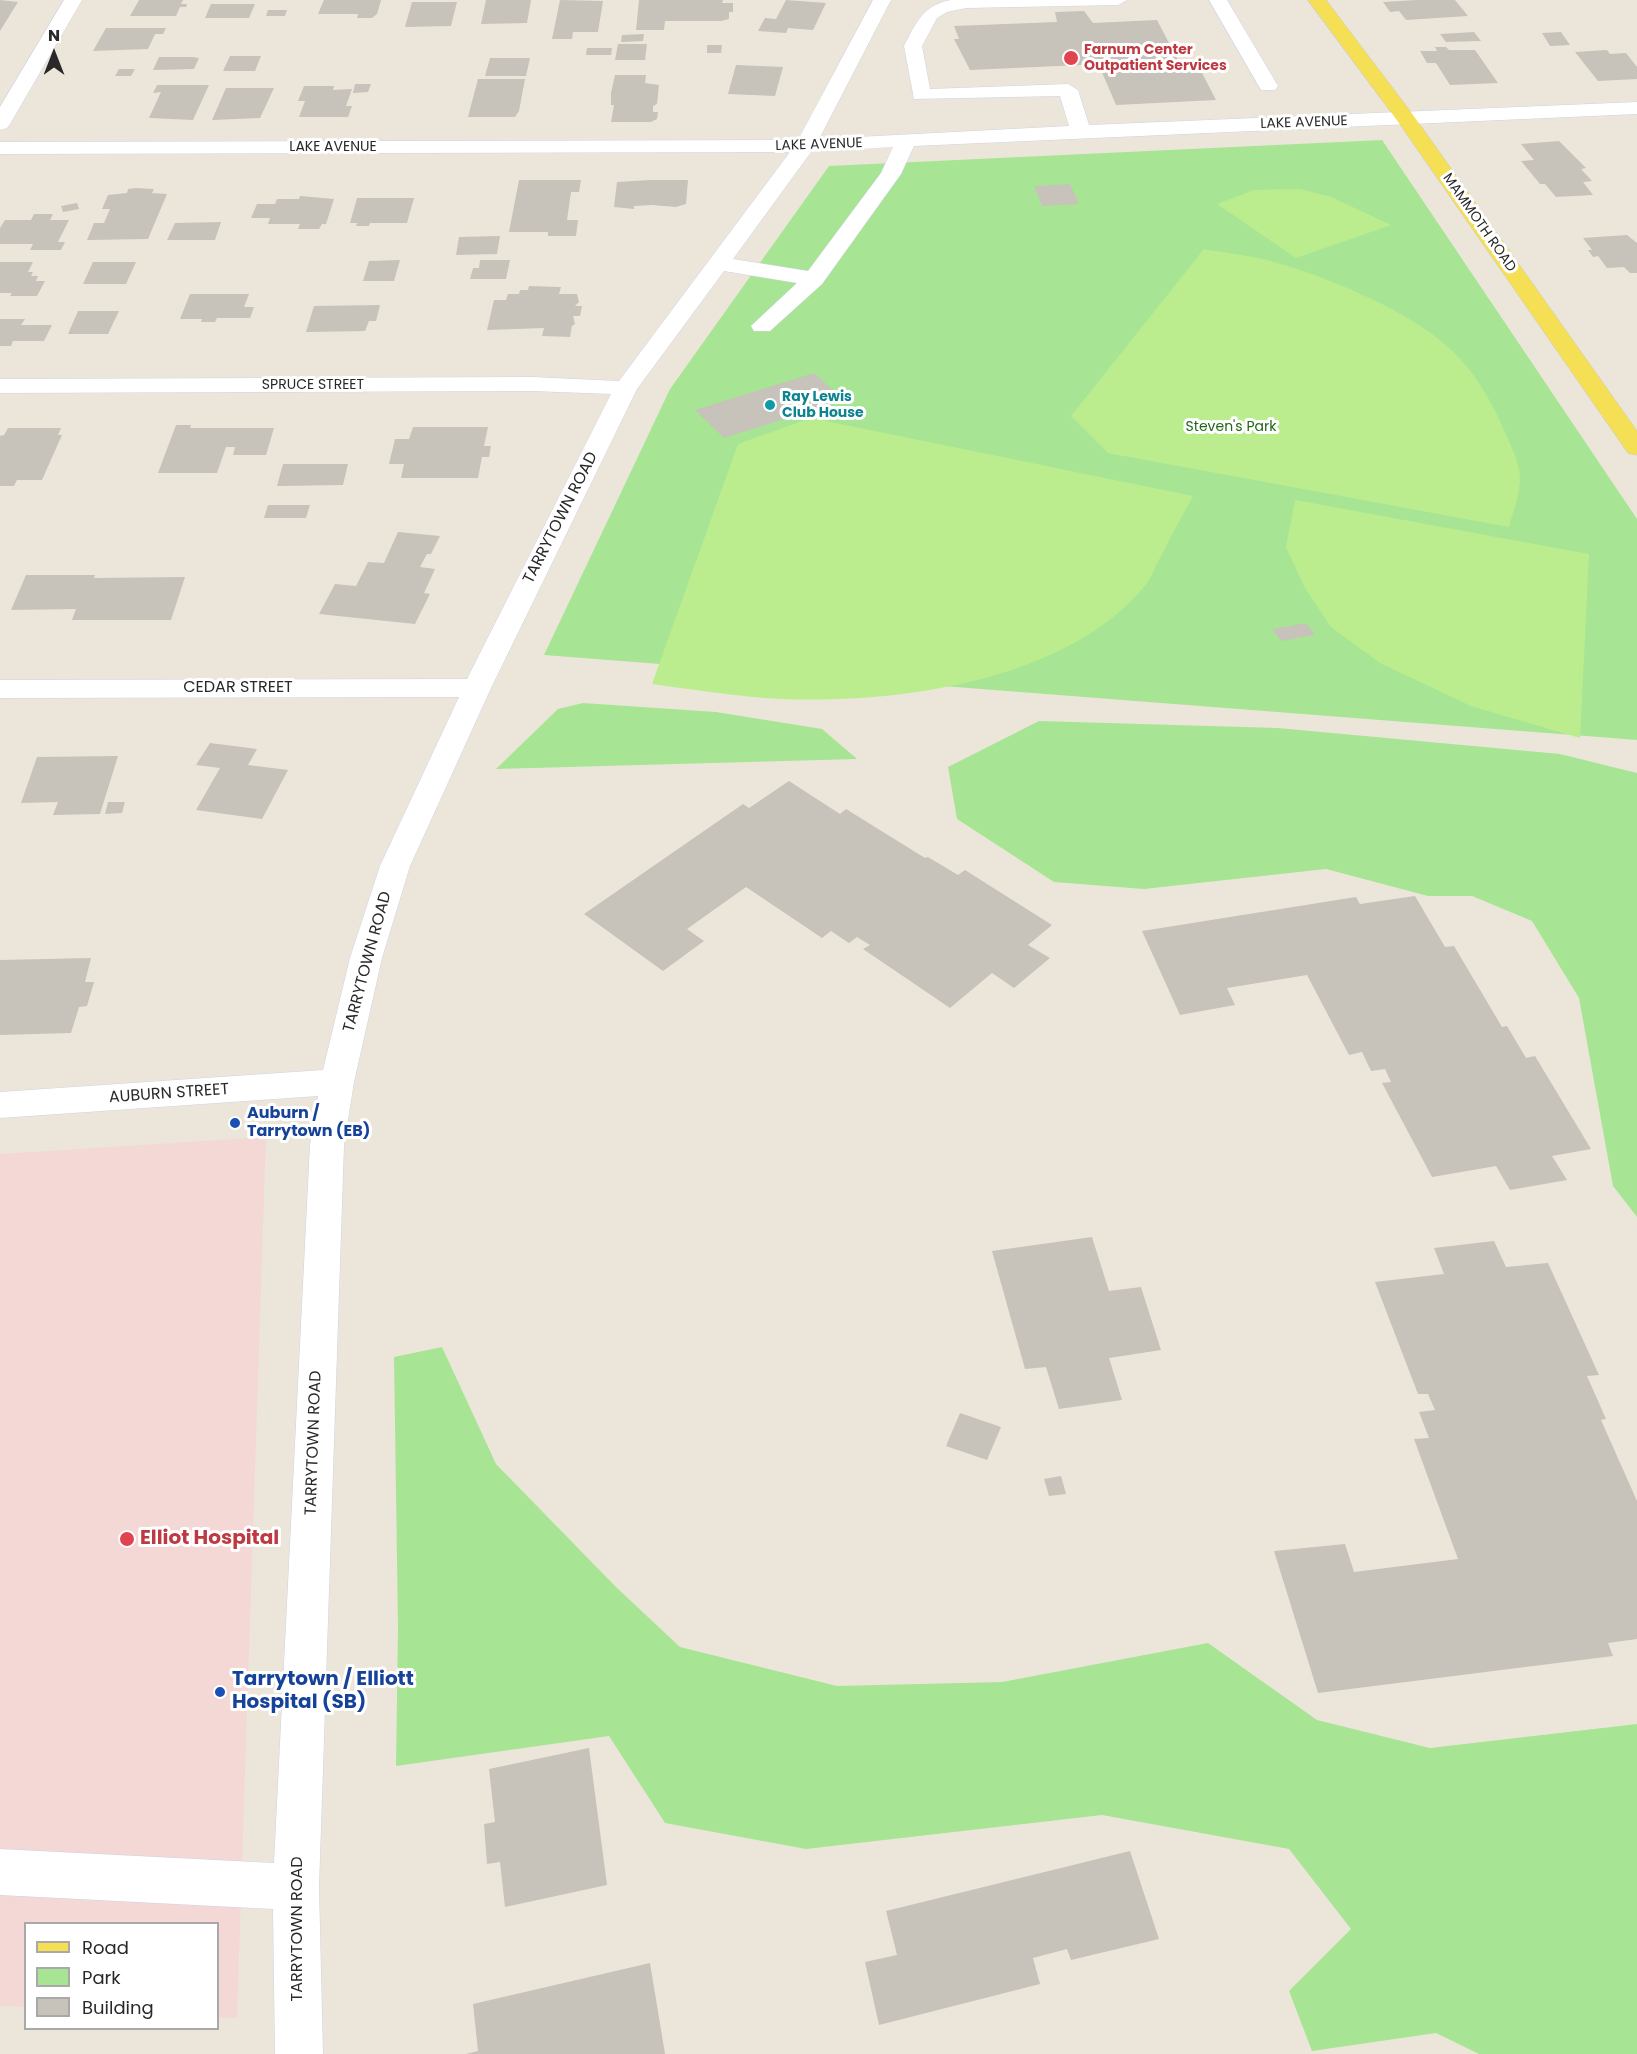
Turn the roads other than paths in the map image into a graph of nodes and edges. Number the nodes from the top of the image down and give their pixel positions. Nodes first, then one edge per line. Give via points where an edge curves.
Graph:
1 (73, 0) edge
2 (882, 0) edge
3 (1119, 0) edge
4 (1218, 0) edge
5 (1317, 0) edge
6 (886, 44) junction
7 (1268, 86) dead end
8 (1637, 108) edge
9 (1406, 119) junction
10 (0, 124) edge
11 (1081, 131) junction
12 (906, 141) junction
13 (805, 146) junction
14 (0, 148) edge
15 (718, 263) junction
16 (814, 279) junction
17 (762, 326) dead end
18 (0, 386) edge
19 (626, 388) junction
20 (1637, 448) edge
21 (477, 688) junction
22 (0, 689) edge
23 (337, 1082) junction
24 (0, 1105) edge
25 (0, 1872) edge
26 (296, 1887) junction
27 (299, 2054) edge

1 - 10 street
2 - 6 street, TARRYTOWN ROAD
3 - 6 street via 966,3 942,7
4 - 7 street
5 - 9 main road, MAMMOTH ROAD
6 - 11 street via 921,95 1068,90
6 - 13 street, TARRYTOWN ROAD
8 - 9 street, LAKE AVENUE
9 - 11 street, LAKE AVENUE
9 - 20 main road, MAMMOTH ROAD
11 - 12 street, LAKE AVENUE
12 - 13 street, LAKE AVENUE
12 - 16 street via 891,174
13 - 14 street, LAKE AVENUE
13 - 15 street, TARRYTOWN ROAD
15 - 16 street
15 - 19 street, TARRYTOWN ROAD
16 - 17 street
18 - 19 street, SPRUCE STREET via 532,384
19 - 21 street, TARRYTOWN ROAD
21 - 22 street, CEDAR STREET
21 - 23 street, TARRYTOWN ROAD via 395,866 366,958
23 - 24 street, AUBURN STREET
23 - 26 street, TARRYTOWN ROAD via 327,1146 322,1238
25 - 26 street
26 - 27 street, TARRYTOWN ROAD

